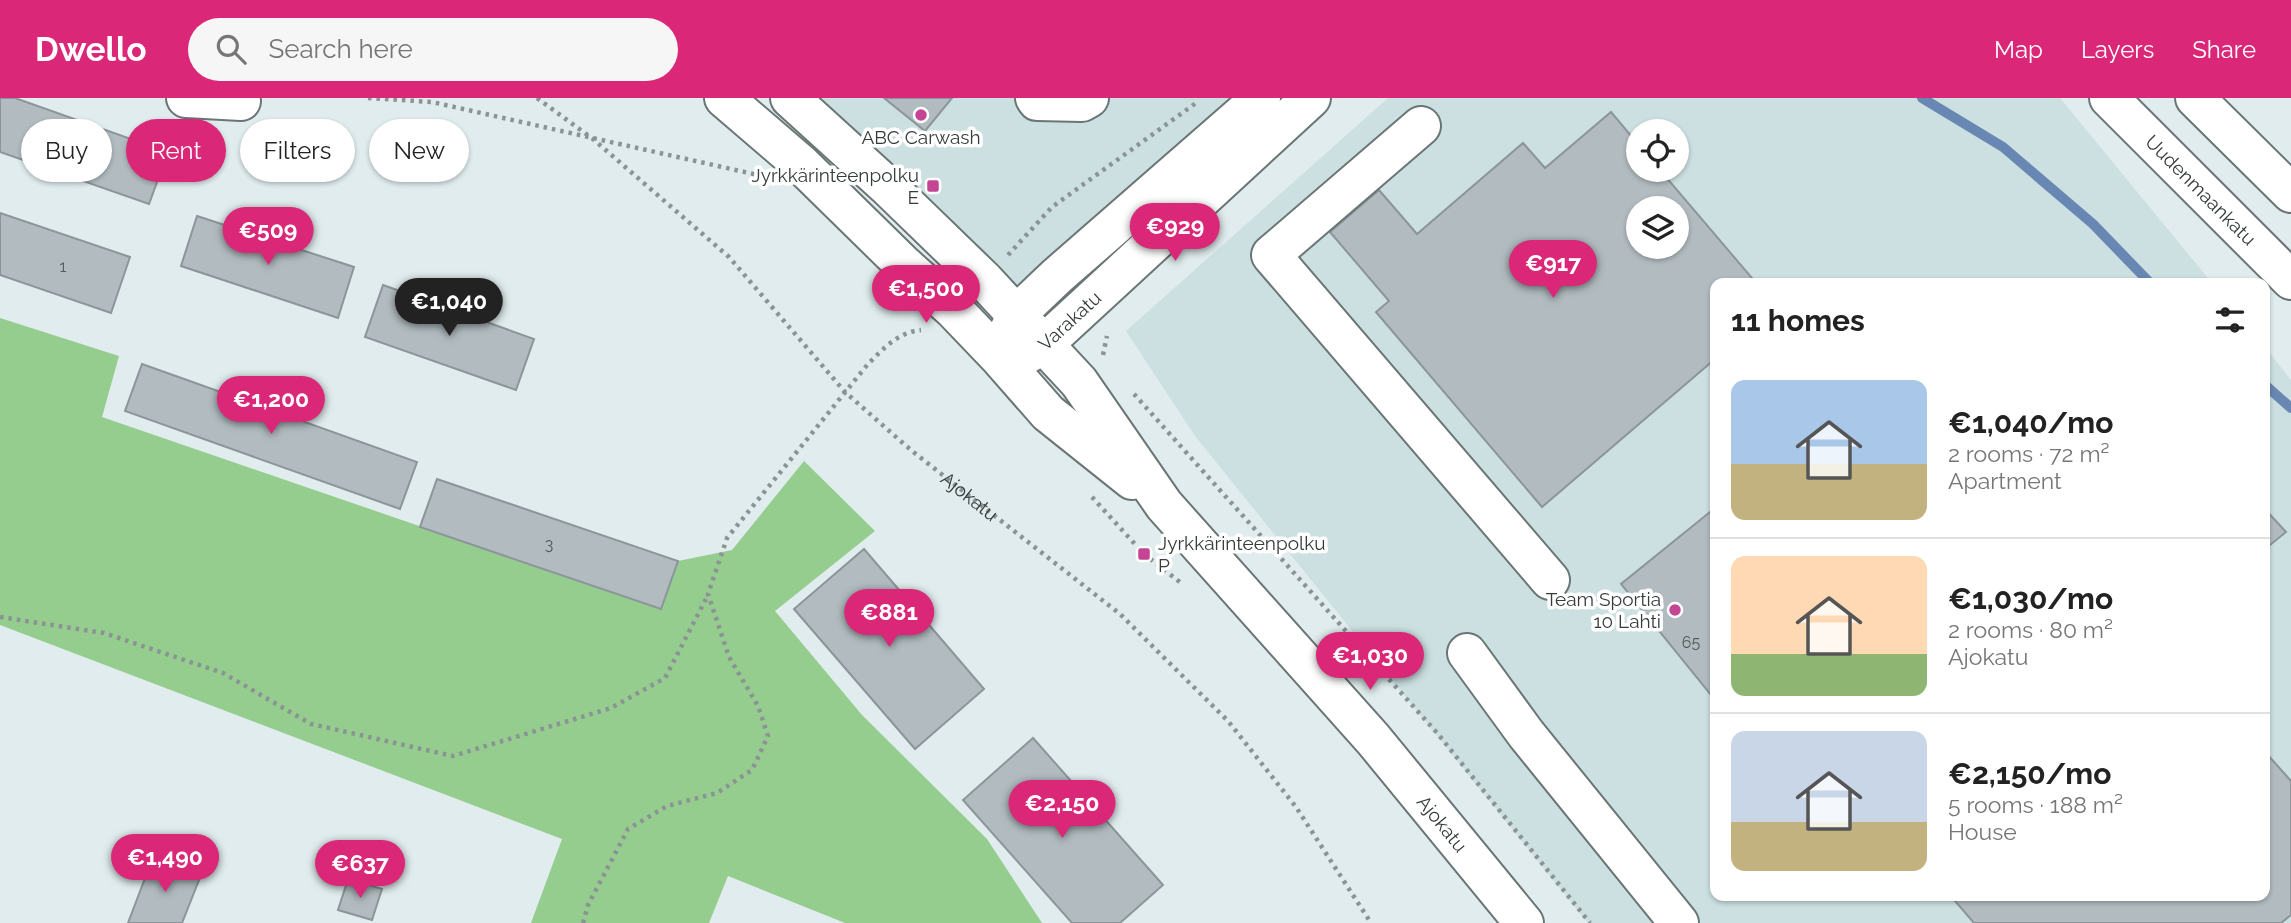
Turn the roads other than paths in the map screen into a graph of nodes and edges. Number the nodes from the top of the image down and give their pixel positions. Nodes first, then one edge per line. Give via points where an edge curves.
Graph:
1 (186, 98) edge
2 (724, 98) edge
3 (790, 98) edge
4 (1035, 98) edge
5 (1089, 98) edge
6 (1261, 98) edge
7 (1311, 98) edge
8 (2109, 98) edge
9 (2194, 98) edge
10 (241, 101) dead end
11 (1421, 126) dead end
12 (2291, 193) edge
13 (2291, 280) edge
14 (1016, 315) junction
15 (1044, 344) junction
16 (1002, 361) junction
17 (1164, 505) junction
18 (1550, 580) dead end
19 (1467, 653) dead end
20 (1524, 923) edge
21 (1679, 923) edge

1 - 10 street
2 - 16 street, Ajokatu via 802,165
3 - 14 street, Ajokatu via 889,188
4 - 5 street via 1082,102
6 - 14 street, Varakatu
7 - 15 street, Varakatu
8 - 13 street, Uudenmaankatu
9 - 12 street
11 - 18 street via 1271,255
14 - 15 street, Ajokatu
14 - 16 street, Varakatu
15 - 16 street, Varakatu
15 - 17 street, Ajokatu via 1079,382
16 - 17 street, Ajokatu via 1048,413
17 - 20 street, Ajokatu via 1373,739
19 - 21 street via 1526,734

